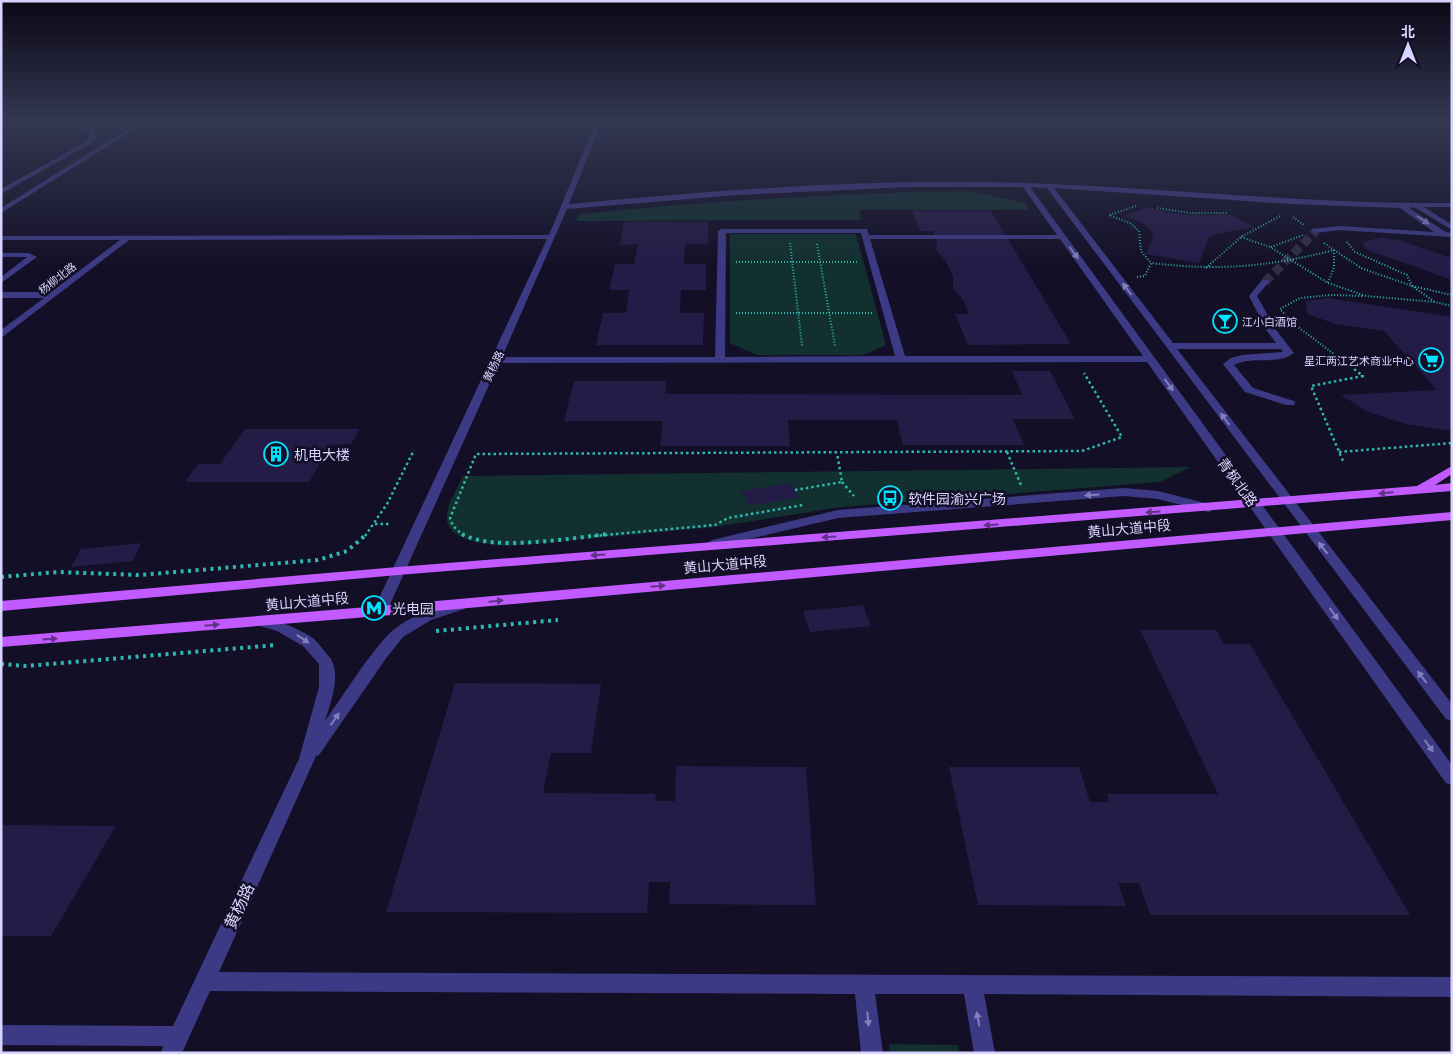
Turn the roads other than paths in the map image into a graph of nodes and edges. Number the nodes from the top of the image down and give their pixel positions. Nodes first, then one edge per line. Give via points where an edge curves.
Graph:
1 (43, 168) edge
2 (70, 168) edge
3 (580, 168) edge
4 (1025, 185) junction
5 (1049, 186) junction
6 (10, 187) junction
7 (39, 187) junction
8 (1, 192) edge
9 (1452, 205) edge
10 (565, 206) junction
11 (1402, 206) junction
12 (1417, 206) junction
13 (1431, 206) junction
14 (1, 211) edge
15 (1452, 219) edge
16 (1452, 228) edge
17 (1312, 232) tunnel mouth
18 (1448, 235) edge
19 (552, 237) junction
20 (866, 237) junction
21 (1062, 237) junction
22 (1, 238) edge
23 (126, 239) junction
24 (1, 255) edge
25 (1, 281) edge
26 (1265, 282) tunnel mouth
27 (1, 295) edge
28 (54, 295) junction
29 (1, 334) edge
30 (1170, 346) junction
31 (1285, 346) junction
32 (901, 359) junction
33 (1150, 359) junction
34 (496, 360) junction
35 (720, 360) junction
36 (1290, 403) dead end
37 (1452, 469) edge
38 (1452, 487) edge
39 (1421, 489) junction
40 (1287, 501) junction
41 (1254, 504) junction
42 (1209, 508) junction
43 (1452, 516) edge
44 (1421, 519) junction
45 (1452, 523) edge
46 (1308, 529) junction
47 (1275, 532) junction
48 (700, 547) junction
49 (398, 571) junction
50 (471, 603) junction
51 (1, 606) edge
52 (380, 611) junction
53 (258, 621) junction
54 (1, 642) edge
55 (1452, 715) edge
56 (307, 759) junction
57 (1452, 778) edge
58 (204, 981) junction
59 (864, 985) junction
60 (972, 986) junction
61 (1452, 987) edge
62 (1, 1036) edge
63 (174, 1044) edge
64 (872, 1053) edge
65 (985, 1053) edge

1 - 6 street
2 - 7 street
3 - 10 street, 黄杨路
4 - 5 street
4 - 10 street via 854,186
4 - 21 street, 青枫北路
5 - 11 street
30 -> 5 street, 青枫北路
6 - 7 street
6 - 8 street
7 - 14 street
9 - 13 street
10 - 19 street, 黄杨路
11 - 12 street
11 -> 18 street
12 - 13 street
12 - 16 street
13 - 15 street
17 - 18 street via 1339,228
19 - 23 street
19 - 34 street, 黄杨路
20 - 21 street
20 - 32 street
20 - 35 street via 864,231 722,231
21 -> 33 street, 青枫北路
22 - 23 street
23 - 28 street, 杨柳北路
24 - 25 street via 33,257
26 - 31 street via 1253,296 1272,331
27 - 28 street
28 - 29 street, 杨柳北路
30 - 31 street
40 -> 30 street, 青枫北路
31 - 36 street via 1289,353 1277,358 1237,358 1228,364 1250,390
32 - 33 street
32 - 35 street
33 -> 41 street, 青枫北路
34 - 35 street
34 - 49 street, 黄杨路
37 - 39 main road
38 - 39 main road, 黄山大道中段
39 -> 40 main road, 黄山大道中段
40 - 41 main road, 黄山大道中段
40 - 46 street, 青枫北路
41 - 42 main road, 黄山大道中段
41 - 47 street, 青枫北路
42 -> 48 main road, 黄山大道中段
42 -> 48 street via 1158,495 1124,492 847,514
43 - 44 main road, 黄山大道中段
44 - 45 main road
44 - 46 main road, 黄山大道中段
46 - 47 main road, 黄山大道中段
55 -> 46 street, 青枫北路
50 -> 47 main road, 黄山大道中段
47 -> 57 street, 青枫北路
48 -> 49 main road, 黄山大道中段
49 - 51 main road, 黄山大道中段
49 - 52 street, 黄杨路
50 - 52 main road, 黄山大道中段
56 -> 50 street via 398,634 426,617
52 - 53 main road, 黄山大道中段
54 -> 53 main road, 黄山大道中段
53 -> 56 street via 296,634 308,642 326,663 327,688
56 - 58 street, 黄杨路
58 - 59 street
58 - 63 street, 黄杨路
59 - 60 street
59 -> 64 street
60 - 61 street
65 -> 60 street
62 - 63 street

